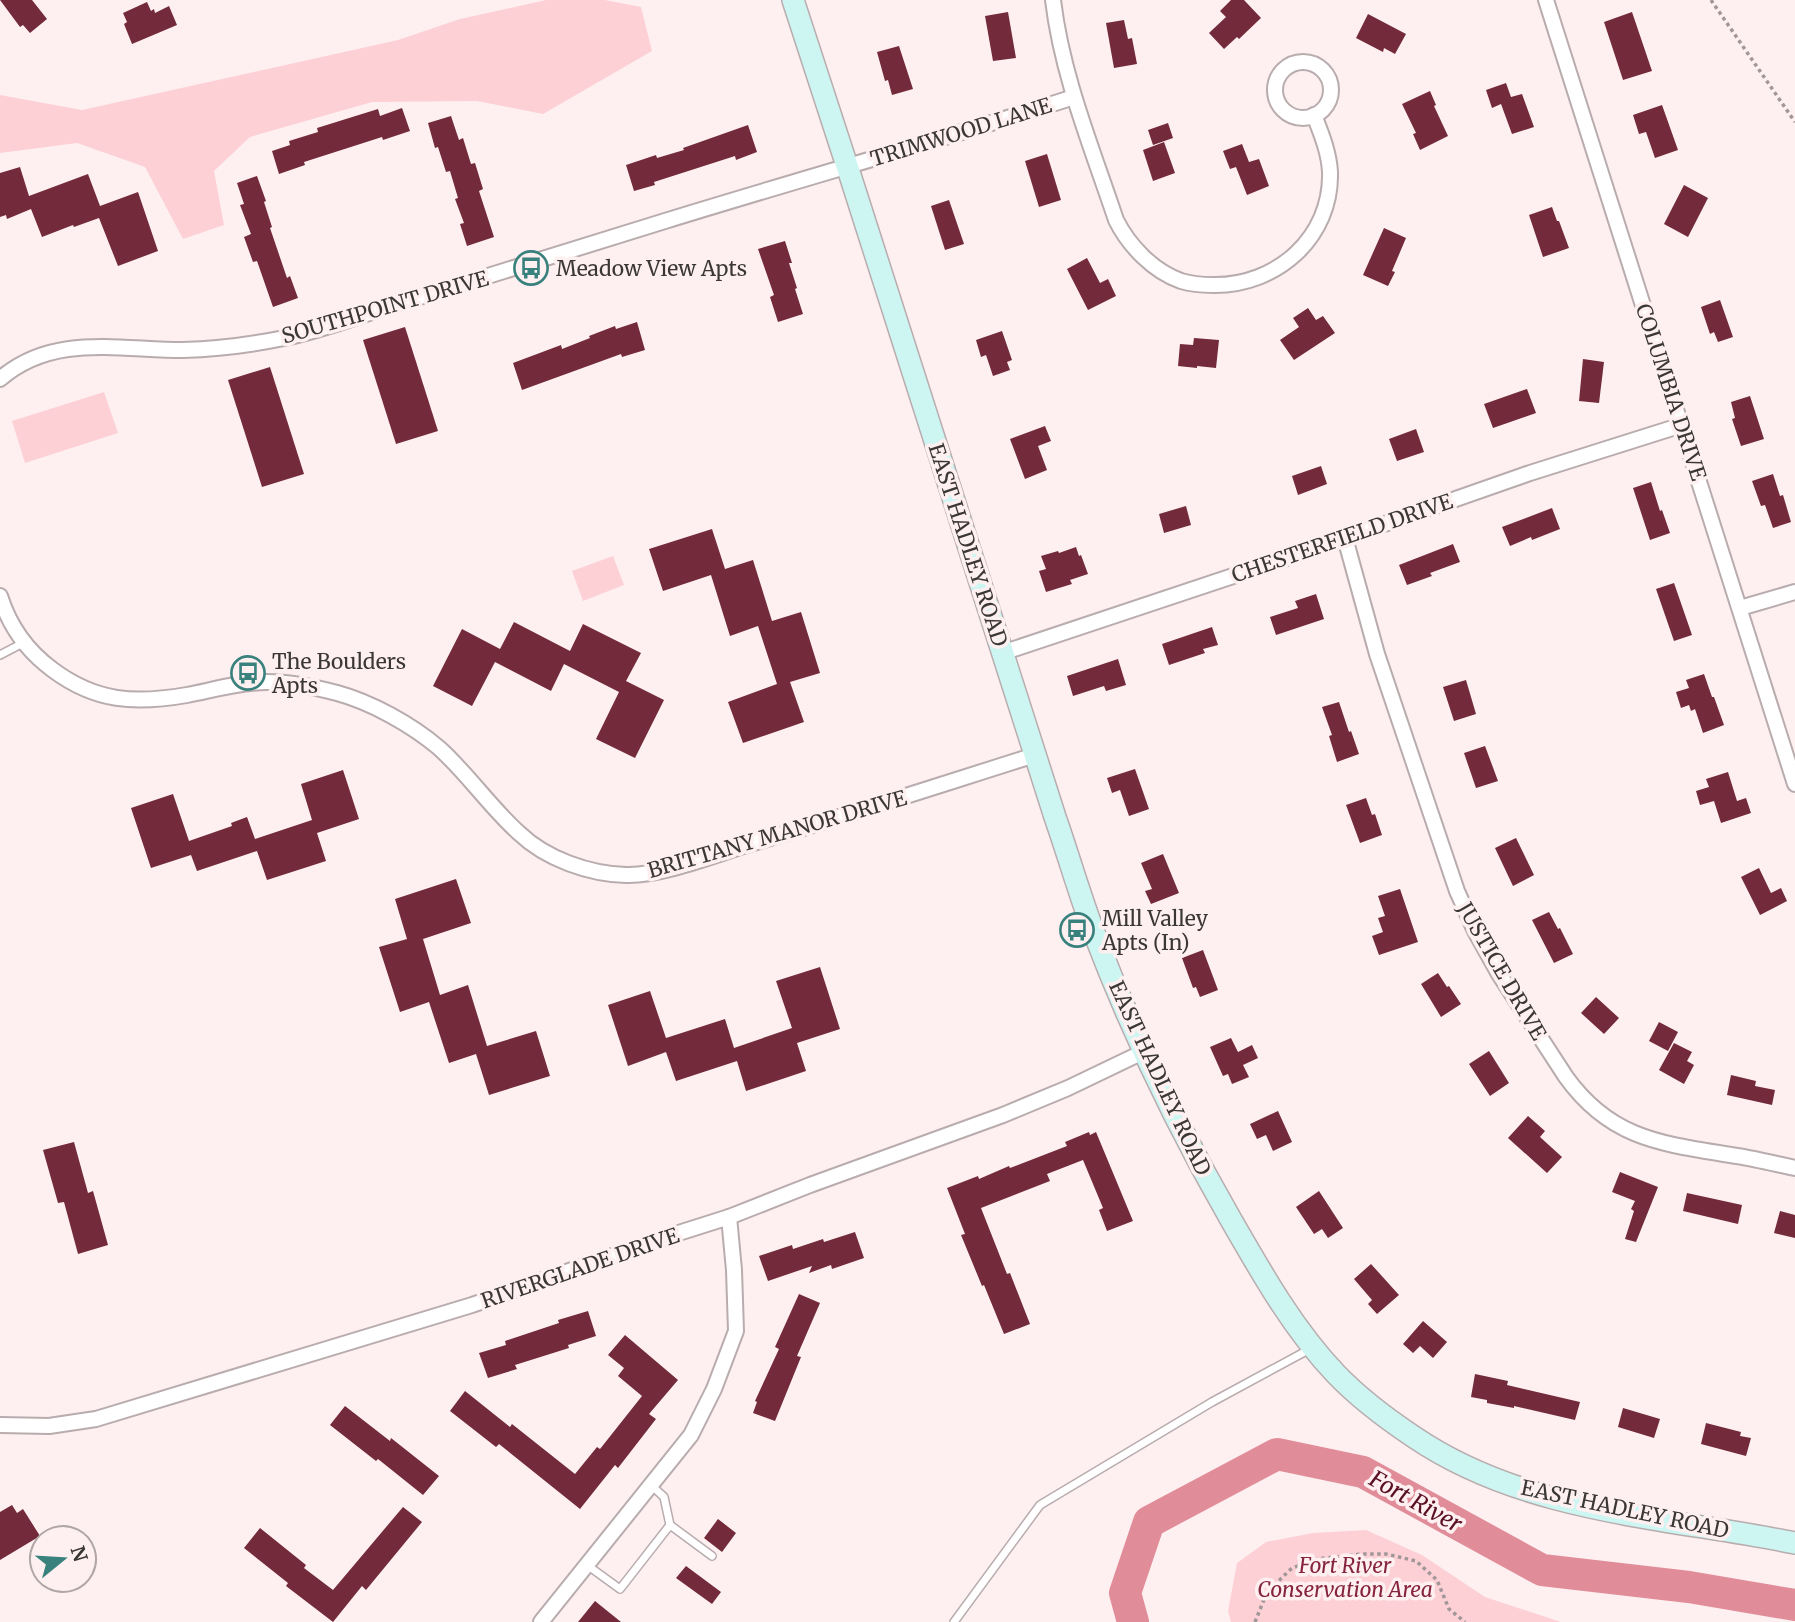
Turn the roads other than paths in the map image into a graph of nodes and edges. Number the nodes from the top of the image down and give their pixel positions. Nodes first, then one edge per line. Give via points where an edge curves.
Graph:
1 (793, 0) edge
2 (1053, 0) edge
3 (1546, 0) edge
4 (1074, 97) junction
5 (1314, 115) dead end
6 (847, 167) junction
7 (0, 379) edge
8 (1682, 425) junction
9 (1345, 538) junction
10 (1795, 592) edge
11 (0, 596) edge
12 (1740, 608) junction
13 (23, 643) junction
14 (1002, 653) junction
15 (0, 655) edge
16 (1035, 755) junction
17 (1795, 784) edge
18 (1143, 1052) junction
19 (1795, 1168) edge
20 (729, 1217) junction
21 (1313, 1347) junction
22 (0, 1424) edge
23 (651, 1485) junction
24 (670, 1525) junction
25 (1795, 1543) edge
26 (712, 1556) dead end
27 (587, 1565) junction
28 (541, 1622) edge
29 (954, 1622) edge

1 - 6 street, EAST HADLEY ROAD
2 - 4 street
3 - 8 street, COLUMBIA DRIVE
4 - 5 street via 1123,233 1144,257 1171,276 1208,285 1233,285 1267,274 1290,260 1315,231 1326,205 1330,174
4 - 6 street, TRIMWOOD LANE
6 - 7 street, SOUTHPOINT DRIVE via 317,330 208,349 65,349 27,360
6 - 14 street, EAST HADLEY ROAD
8 - 9 street, CHESTERFIELD DRIVE
8 - 12 street, COLUMBIA DRIVE
9 - 14 street, CHESTERFIELD DRIVE
9 - 19 street, JUSTICE DRIVE via 1380,665 1457,891 1490,959 1566,1077 1599,1114 1641,1136
10 - 12 street
11 - 13 street
12 - 17 street, COLUMBIA DRIVE
13 - 15 lane
13 - 16 street, BRITTANY MANOR DRIVE via 75,685 100,695 170,697 267,682 351,697 429,740 528,841 586,869 620,875 664,870
14 - 16 street, EAST HADLEY ROAD
16 - 18 street, EAST HADLEY ROAD via 1092,928
18 - 20 street, RIVERGLADE DRIVE via 1003,1115
18 - 21 street, EAST HADLEY ROAD via 1227,1213
20 - 22 street, RIVERGLADE DRIVE via 472,1305 96,1419 50,1426
20 - 23 street via 736,1331 691,1435
21 - 25 street, EAST HADLEY ROAD via 1339,1377 1385,1416 1484,1476 1569,1502
21 - 29 lane via 1040,1505
23 - 24 lane via 664,1497
23 - 27 street
24 - 26 lane
24 - 27 lane via 620,1589
27 - 28 street

